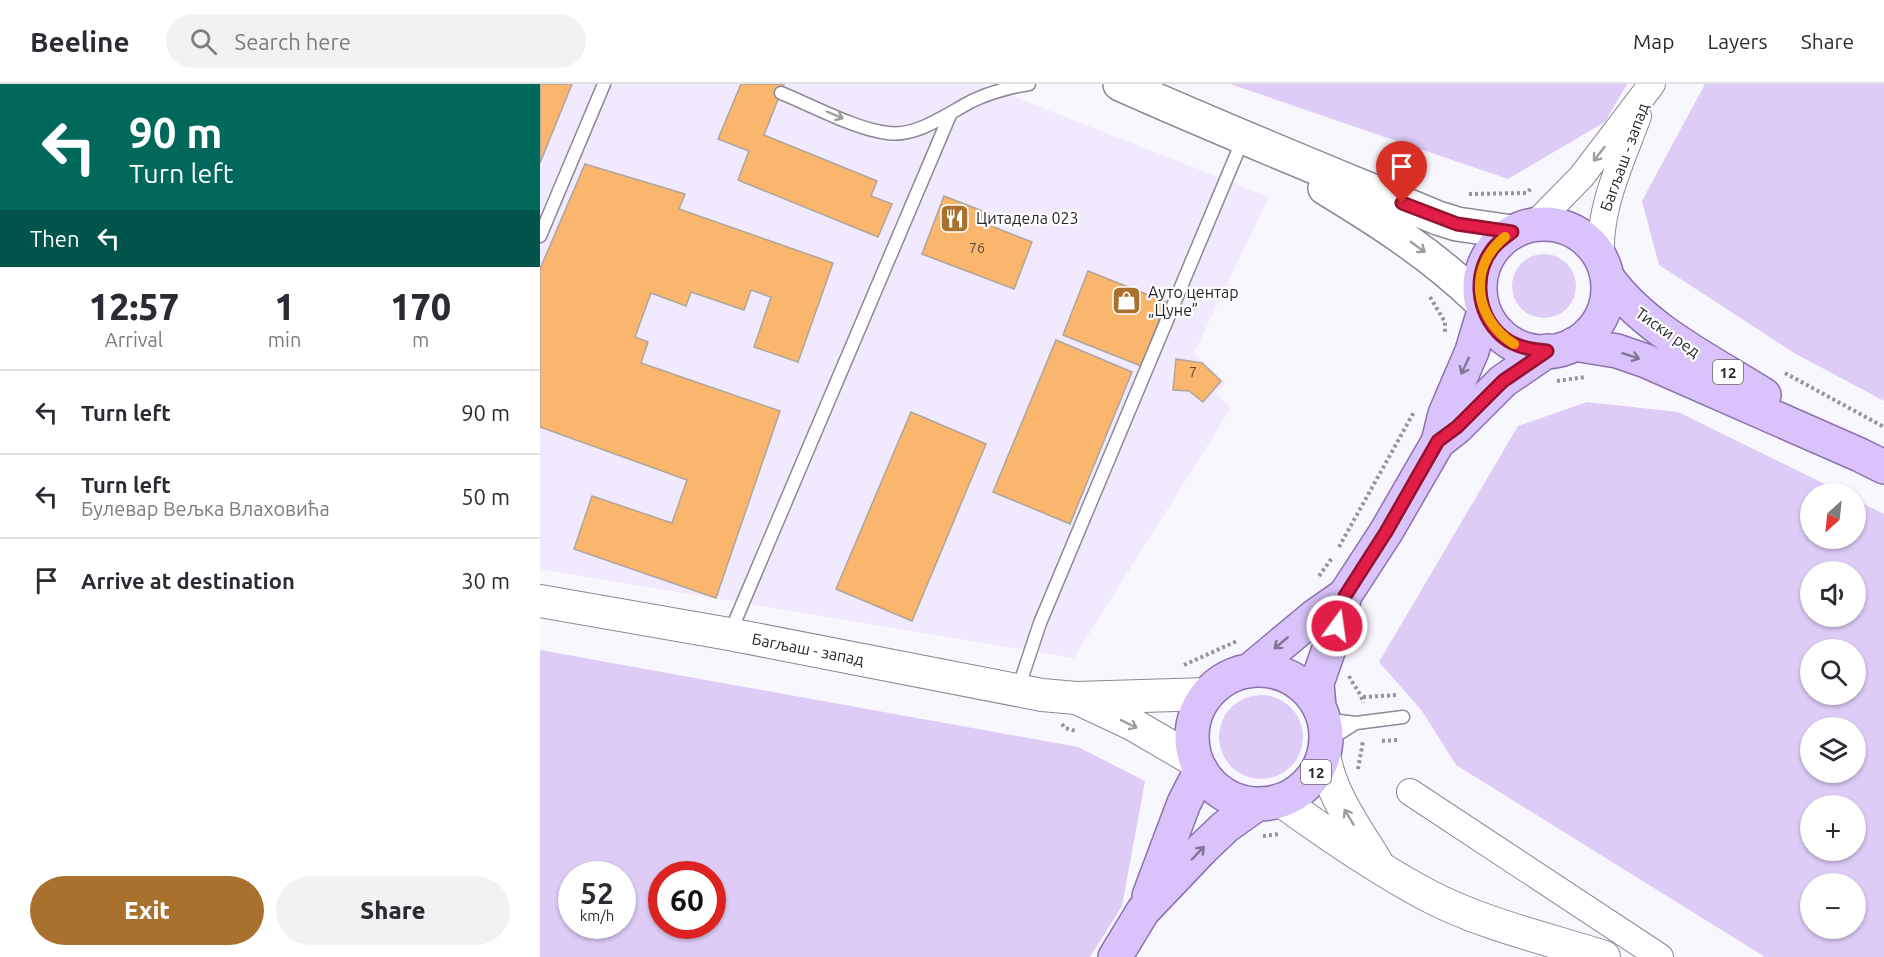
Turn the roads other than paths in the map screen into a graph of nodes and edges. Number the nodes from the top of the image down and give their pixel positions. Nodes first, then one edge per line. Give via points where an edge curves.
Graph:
1 (604, 84) edge
2 (1029, 84) edge
3 (1120, 84) edge
4 (1650, 87) edge
5 (781, 93) dead end
6 (950, 115) junction
7 (1243, 139) junction
8 (1524, 228) junction
9 (540, 236) edge
10 (1604, 268) junction
11 (1483, 307) junction
12 (1559, 359) junction
13 (1438, 441) junction
14 (1872, 461) edge
15 (1345, 596) junction
16 (540, 601) edge
17 (729, 634) junction
18 (1249, 671) junction
19 (1030, 693) junction
20 (1208, 693) junction
21 (1076, 698) junction
22 (1403, 717) dead end
23 (1356, 723) junction
24 (1323, 730) junction
25 (1199, 766) junction
26 (1410, 792) dead end
27 (1269, 802) junction
28 (1379, 867) junction
29 (1143, 911) junction
30 (1115, 957) edge
31 (1604, 957) edge
32 (1660, 957) edge

1 - 9 lane
2 - 6 lane via 973,100
3 - 7 main road
4 -> 8 street, Багљаш - запад via 1582,176
4 - 10 street, Багљаш - запад via 1602,221
5 -> 6 lane via 890,134
6 - 17 lane
7 - 8 main road via 1438,219 1465,226
7 -> 11 main road via 1398,234 1443,266
7 - 19 lane via 1040,622
8 - 10 main road, 12 via 1551,224 1566,228 1586,240
8 - 11 main road, 12 via 1496,244 1485,262 1480,282
10 - 12 main road, 12 via 1607,296 1601,316 1590,332
10 - 14 main road, Тиски ред / 12 via 1620,296 1654,325
11 - 12 main road, 12 via 1503,337
11 -> 13 main road, 12 via 1472,351 1444,414
12 - 13 main road, 12 via 1503,381
12 -> 14 main road, Тиски ред / 12 via 1617,351
13 - 15 main road, 12
15 -> 18 main road, 12
15 - 24 main road, 12 via 1317,683
16 - 17 street, Багљаш - запад
17 - 19 street, Багљаш - запад
18 - 20 main road, 12 via 1222,681
18 - 24 main road, 12 via 1273,672 1304,688
19 - 21 street, Багљаш - запад
20 - 21 street, Багљаш - запад
20 - 25 main road via 1194,721 1192,742
21 -> 25 street, Багљаш - запад via 1132,724
22 - 23 lane
23 - 24 lane
23 - 24 lane
24 - 27 main road, 12 via 1312,778 1304,788
28 -> 24 street via 1343,808 1326,770
25 - 27 main road via 1219,791 1231,798
25 - 29 main road, 12
26 - 32 street
27 - 28 street
29 -> 27 main road, 12 via 1225,827
28 - 31 street via 1466,912
29 - 30 main road, 12

